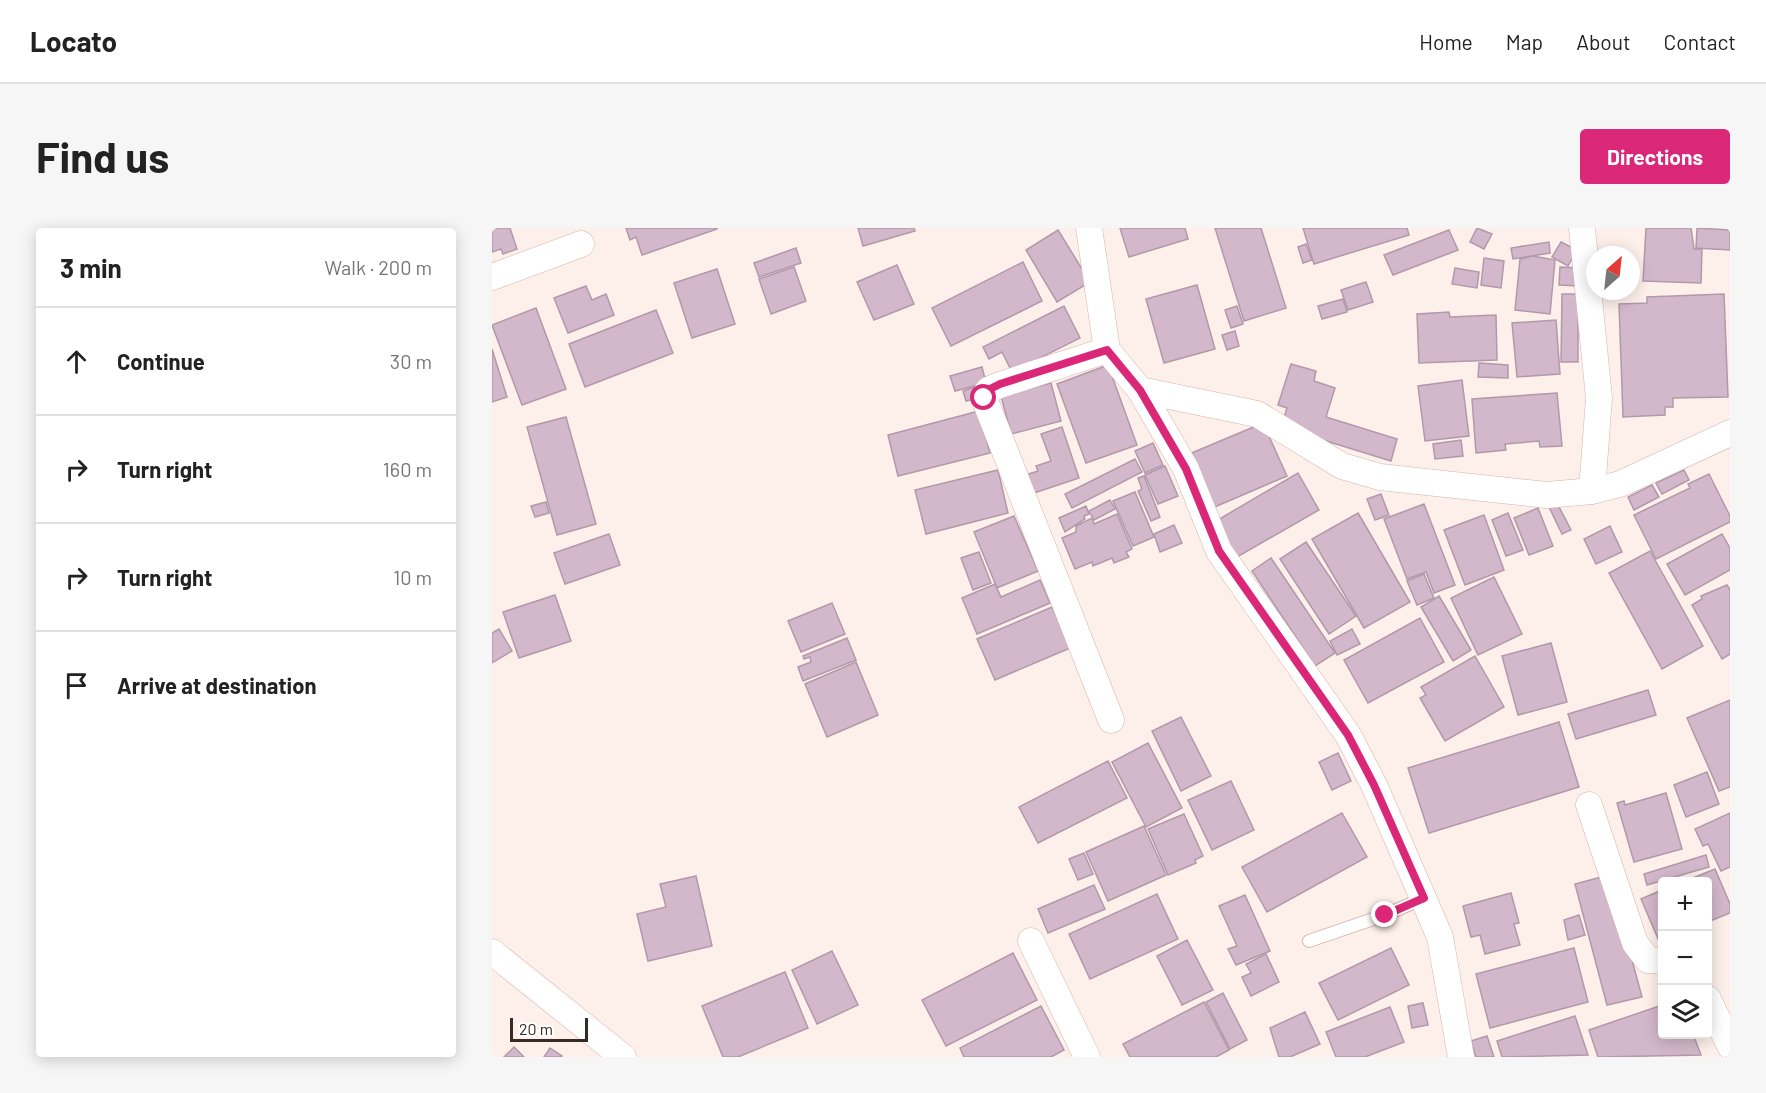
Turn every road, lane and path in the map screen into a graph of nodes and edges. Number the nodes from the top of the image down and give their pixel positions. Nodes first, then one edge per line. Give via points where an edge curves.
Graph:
1 (1089, 228) edge
2 (1582, 228) edge
3 (581, 244) dead end
4 (492, 277) edge
5 (1107, 350) junction
6 (1140, 390) junction
7 (1730, 433) edge
8 (1592, 492) junction
9 (1111, 720) dead end
10 (1589, 805) dead end
11 (1424, 898) junction
12 (1031, 941) dead end
13 (1309, 941) dead end
14 (492, 952) edge
15 (1658, 961) edge
16 (1712, 1009) edge
17 (1730, 1046) edge
18 (623, 1057) edge
19 (1087, 1057) edge
20 (1461, 1057) edge

1 - 5 street
2 - 8 street via 1599,398
3 - 4 street
5 - 6 street
5 - 9 street via 1000,384 988,390 984,398
6 - 8 street via 1257,414 1342,466 1380,477 1546,495
6 - 11 street via 1186,469 1219,551 1348,735
7 - 8 street via 1620,484
10 - 15 street via 1635,944 1648,960
11 - 13 lane
11 - 20 street via 1440,937
12 - 19 street
14 - 18 street
16 - 17 street

